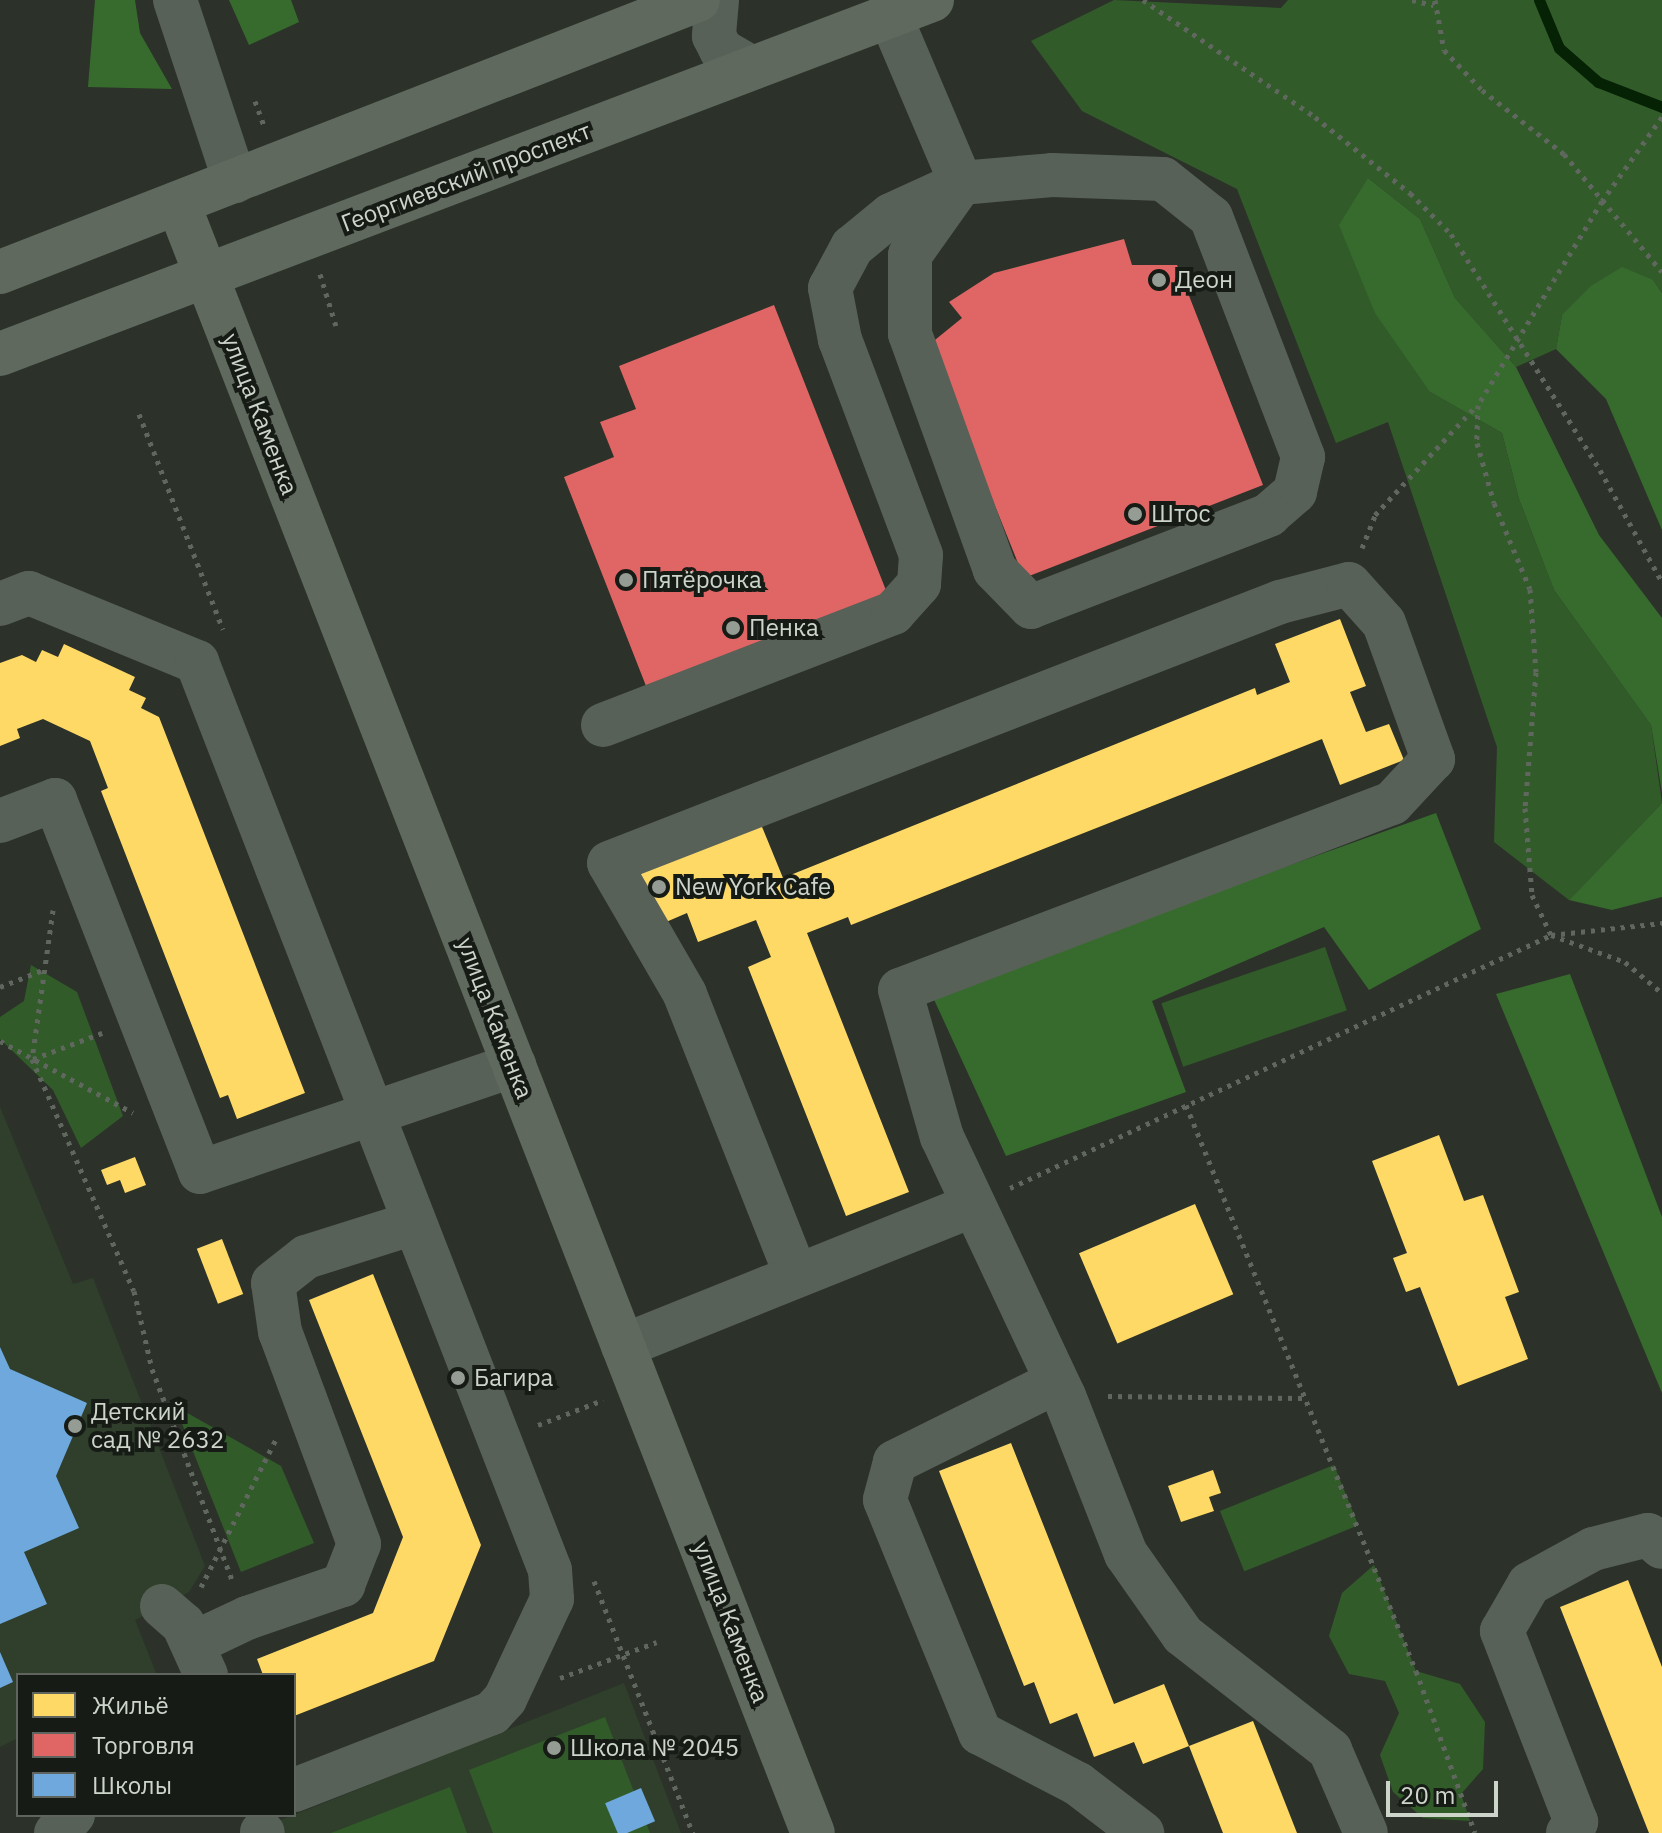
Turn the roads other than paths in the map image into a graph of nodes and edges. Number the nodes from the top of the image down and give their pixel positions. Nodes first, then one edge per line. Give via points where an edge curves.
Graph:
1 (175, 0) edge
2 (698, 0) edge
3 (717, 0) edge
4 (932, 0) edge
5 (890, 16) junction
6 (749, 66) junction
7 (235, 181) junction
8 (961, 183) junction
9 (178, 203) junction
10 (0, 272) edge
11 (205, 277) junction
12 (0, 354) edge
13 (0, 604) edge
14 (603, 725) dead end
15 (0, 821) edge
16 (514, 1065) junction
17 (372, 1115) junction
18 (973, 1205) junction
19 (414, 1223) junction
20 (796, 1275) junction
21 (623, 1346) junction
22 (1060, 1389) junction
23 (1662, 1547) edge
24 (186, 1637) edge
25 (296, 1789) edge
26 (71, 1817) edge
27 (56, 1833) edge
28 (813, 1833) edge
29 (1142, 1833) edge
30 (1366, 1833) edge
31 (1568, 1833) edge

1 - 7 street
2 - 7 main road
3 - 6 street via 714,36 721,50
4 - 5 main road, Георгиевский проспект
5 - 6 main road, Георгиевский проспект
5 - 8 street
6 - 11 main road, Георгиевский проспект
7 - 9 main road
8 - 8 street via 910,255 910,334 995,570 1031,607 1269,515 1295,492 1303,457 1211,217 1163,179 1052,175
8 - 14 street via 891,215 852,247 830,288 840,340 921,555 919,584 893,613
9 - 10 main road
9 - 11 main road, улица Каменка
11 - 12 main road, Георгиевский проспект
11 - 16 main road, улица Каменка
13 - 17 street via 29,593 197,662
15 - 17 street via 55,800 200,1172
16 - 17 street
16 - 21 main road, улица Каменка
17 - 19 street
18 - 20 street
18 - 20 street via 942,1137 900,990 1392,803 1433,759 1384,623 1349,584 1280,602 609,863 685,994
18 - 22 street
19 - 24 street via 306,1257 273,1283 280,1332 359,1544 343,1585
19 - 25 street via 553,1584 552,1599 505,1699 492,1713
20 - 21 street
21 - 28 main road, улица Каменка
22 - 29 street via 895,1462 885,1500 980,1733 1078,1784
22 - 30 street via 1126,1554 1183,1635 1330,1750
23 - 31 street via 1648,1535 1593,1549 1529,1584 1502,1631 1576,1822
26 - 27 street

